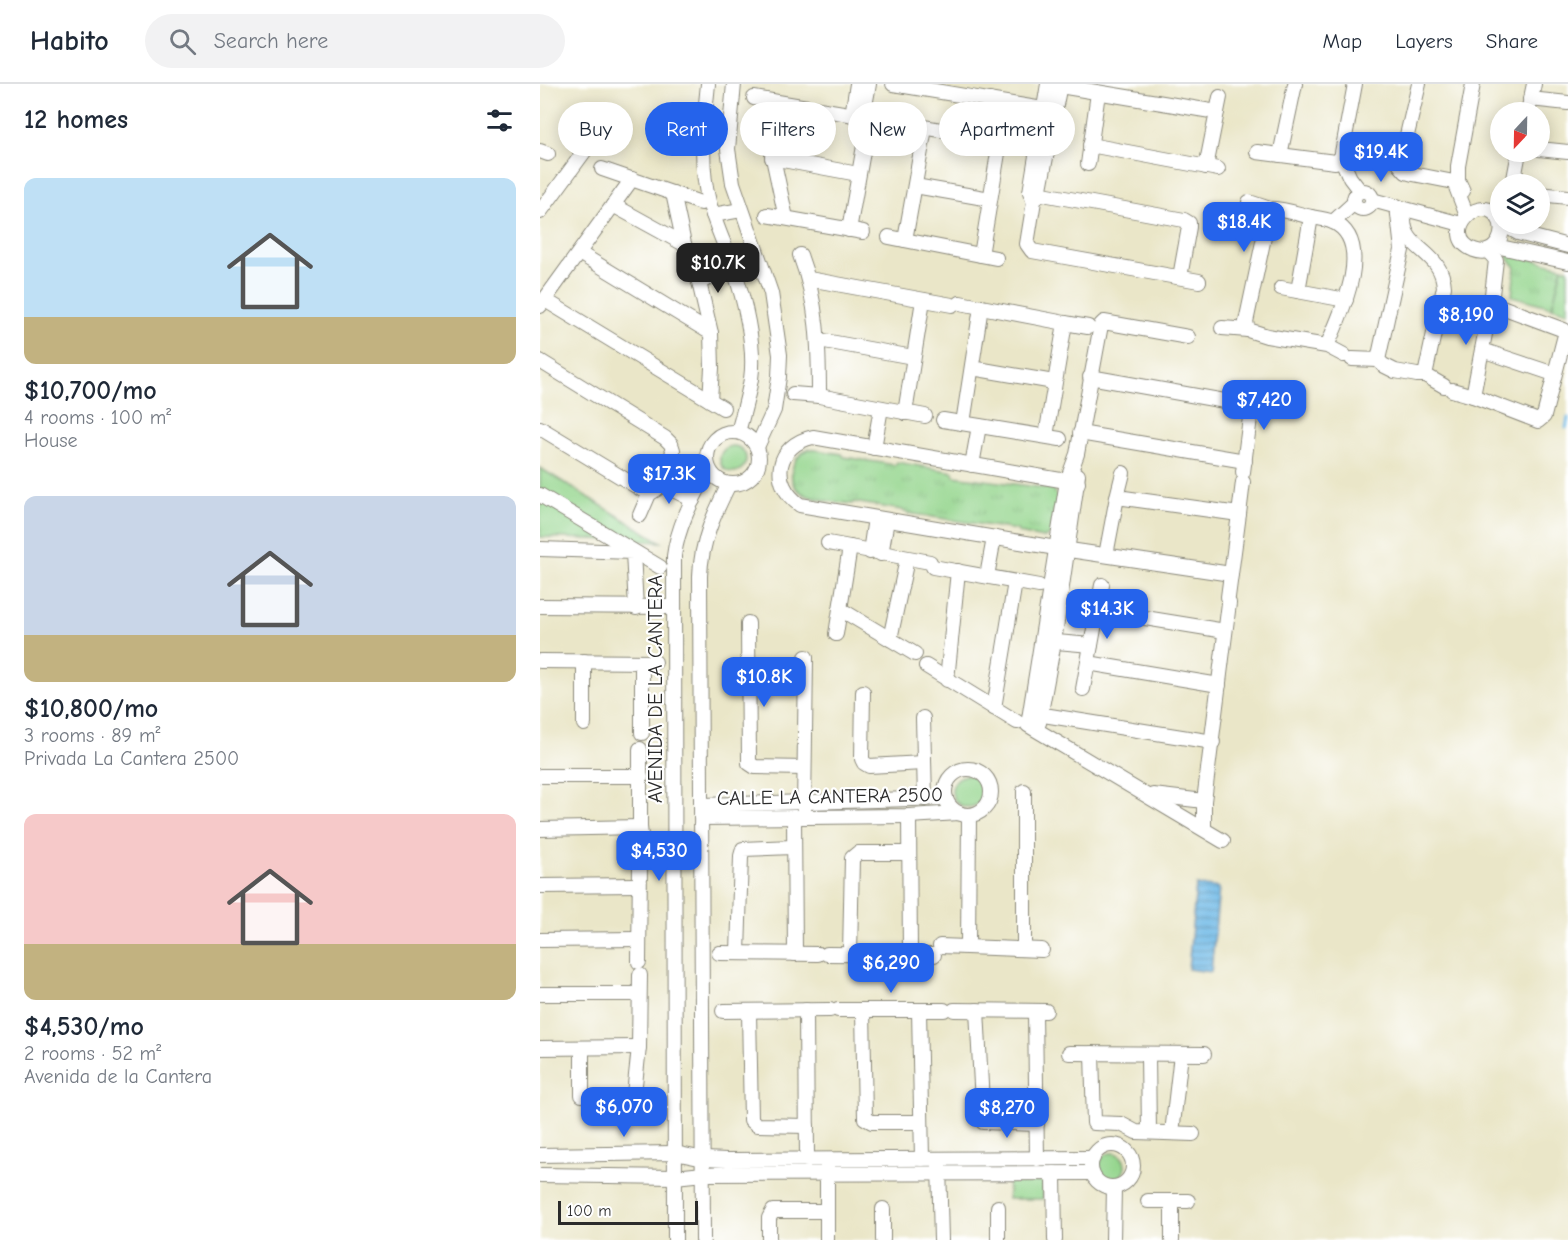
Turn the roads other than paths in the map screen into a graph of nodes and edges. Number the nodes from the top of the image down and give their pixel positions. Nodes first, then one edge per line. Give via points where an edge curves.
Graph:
1 (708, 84) edge
2 (734, 84) edge
3 (857, 84) edge
4 (869, 84) edge
5 (893, 84) edge
6 (1295, 84) edge
7 (1355, 84) edge
8 (1419, 84) edge
9 (1473, 84) edge
10 (1534, 84) edge
11 (1056, 87) edge
12 (1098, 97) junction
13 (1220, 97) dead end
14 (754, 98) dead end
15 (990, 100) joint
16 (772, 101) junction
17 (859, 102) edge
18 (865, 102) edge
19 (1002, 102) edge
20 (1051, 102) edge
21 (1530, 102) edge
22 (1568, 103) edge
23 (1550, 104) edge
24 (1217, 112) junction
25 (848, 115) edge
26 (1090, 145) junction
27 (1550, 150) edge
28 (1257, 152) dead end
29 (1568, 152) edge
30 (1280, 155) junction
31 (581, 156) edge
32 (859, 156) edge
33 (920, 156) edge
34 (997, 156) edge
35 (1041, 156) edge
36 (772, 158) junction
37 (1341, 158) junction
38 (1088, 164) dead end
39 (602, 169) dead end
40 (858, 174) junction
41 (632, 179) junction
42 (1456, 181) junction
43 (915, 186) junction
44 (673, 193) junction
45 (1550, 195) edge
46 (1034, 196) junction
47 (1568, 197) edge
48 (990, 199) junction
49 (1357, 201) junction
50 (1249, 202) dead end
51 (701, 203) dead end
52 (613, 205) junction
53 (1401, 206) junction
54 (1270, 209) junction
55 (741, 210) junction
56 (540, 212) edge
57 (1490, 213) edge
58 (713, 215) junction
59 (767, 215) dead end
60 (1311, 217) junction
61 (1467, 217) junction
62 (786, 218) junction
63 (1336, 224) junction
64 (1502, 234) edge
65 (1522, 234) edge
66 (889, 237) dead end
67 (904, 240) junction
68 (684, 244) junction
69 (1568, 246) edge
70 (1407, 247) junction
71 (1492, 248) junction
72 (579, 253) junction
73 (800, 255) dead end
74 (981, 255) junction
75 (996, 258) dead end
76 (1568, 262) edge
77 (734, 268) junction
78 (1180, 277) junction
79 (809, 279) junction
80 (1199, 281) dead end
81 (699, 282) junction
82 (1281, 288) dead end
83 (1298, 291) junction
84 (923, 300) junction
85 (1346, 300) junction
86 (542, 303) edge
87 (1491, 303) junction
88 (981, 307) junction
89 (1065, 323) junction
90 (1088, 327) dead end
91 (1222, 327) dead end
92 (1248, 330) junction
93 (711, 333) junction
94 (1188, 337) dead end
95 (819, 340) junction
96 (1327, 346) junction
97 (1482, 350) junction
98 (913, 357) junction
99 (1378, 360) junction
100 (540, 361) edge
101 (972, 368) junction
102 (1554, 374) junction
103 (1425, 375) junction
104 (1090, 377) junction
105 (1054, 382) junction
106 (793, 394) dead end
107 (819, 396) junction
108 (1473, 396) junction
109 (710, 400) junction
110 (723, 408) dead end
111 (881, 408) junction
112 (905, 413) junction
113 (925, 416) dead end
114 (943, 420) dead end
115 (963, 423) junction
116 (979, 426) junction
117 (540, 428) edge
118 (738, 432) junction
119 (1080, 433) junction
120 (874, 448) junction
121 (758, 450) junction
122 (783, 458) junction
123 (972, 465) junction
124 (709, 469) junction
125 (757, 469) junction
126 (1123, 472) dead end
127 (1244, 472) junction
128 (780, 474) junction
129 (663, 477) junction
130 (1073, 482) junction
131 (729, 484) junction
132 (649, 494) junction
133 (695, 494) junction
134 (540, 495) edge
135 (1118, 497) junction
136 (1239, 514) junction
137 (640, 515) dead end
138 (881, 519) junction
139 (990, 537) junction
140 (828, 543) dead end
141 (850, 548) junction
142 (540, 549) edge
143 (1061, 549) junction
144 (633, 552) junction
145 (876, 553) junction
146 (1106, 555) junction
147 (907, 559) junction
148 (660, 567) dead end
149 (958, 571) junction
150 (1232, 574) junction
151 (984, 576) junction
152 (1015, 582) junction
153 (1102, 585) dead end
154 (1039, 586) dead end
155 (674, 588) junction
156 (700, 588) junction
157 (540, 606) edge
158 (674, 607) junction
159 (636, 608) junction
160 (840, 609) junction
161 (1096, 610) junction
162 (748, 623) dead end
163 (1225, 631) junction
164 (836, 634) dead end
165 (891, 639) junction
166 (1048, 641) junction
167 (1090, 645) junction
168 (915, 654) dead end
169 (806, 657) dead end
170 (540, 661) edge
171 (584, 661) junction
172 (1088, 663) junction
173 (926, 666) dead end
174 (947, 680) junction
175 (1219, 685) junction
176 (1083, 689) dead end
177 (863, 692) dead end
178 (994, 708) junction
179 (1035, 714) junction
180 (923, 718) dead end
181 (1017, 722) dead end
182 (584, 724) dead end
183 (642, 733) dead end
184 (1213, 742) junction
185 (640, 749) dead end
186 (923, 763) junction
187 (804, 768) junction
188 (540, 776) edge
189 (641, 776) junction
190 (1024, 791) dead end
191 (1147, 794) junction
192 (946, 798) junction
193 (925, 799) junction
194 (1204, 801) junction
195 (702, 812) junction
196 (801, 812) junction
197 (964, 814) junction
198 (909, 816) junction
199 (640, 827) junction
200 (540, 829) edge
201 (1204, 829) junction
202 (1223, 841) dead end
203 (642, 844) dead end
204 (793, 847) junction
205 (909, 853) junction
206 (639, 862) dead end
207 (639, 885) junction
208 (540, 886) edge
209 (639, 939) junction
210 (540, 940) edge
211 (968, 947) junction
212 (1024, 949) junction
213 (1042, 950) dead end
214 (719, 953) dead end
215 (738, 953) junction
216 (795, 954) junction
217 (850, 954) junction
218 (910, 955) junction
219 (540, 994) edge
220 (639, 994) junction
221 (806, 1010) junction
222 (862, 1010) junction
223 (919, 1010) junction
224 (977, 1010) junction
225 (723, 1011) dead end
226 (749, 1011) junction
227 (639, 1047) junction
228 (540, 1048) edge
229 (582, 1048) junction
230 (1069, 1053) dead end
231 (1092, 1053) junction
232 (1148, 1054) junction
233 (1181, 1054) junction
234 (1204, 1054) dead end
235 (634, 1094) dead end
236 (582, 1095) dead end
237 (921, 1122) junction
238 (1036, 1124) junction
239 (807, 1126) junction
240 (1143, 1132) junction
241 (1172, 1133) junction
242 (1192, 1134) dead end
243 (1125, 1149) junction
244 (675, 1154) junction
245 (540, 1155) edge
246 (704, 1159) junction
247 (922, 1159) junction
248 (1037, 1159) junction
249 (807, 1160) junction
250 (939, 1166) junction
251 (1092, 1166) junction
252 (827, 1167) junction
253 (1054, 1173) junction
254 (703, 1174) junction
255 (540, 1175) edge
256 (675, 1177) junction
257 (1114, 1187) junction
258 (1148, 1201) dead end
259 (1172, 1201) junction
260 (1188, 1201) dead end
261 (998, 1207) dead end
262 (883, 1209) dead end
263 (827, 1211) junction
264 (675, 1240) edge
265 (703, 1240) edge
266 (769, 1240) edge
267 (827, 1240) edge
268 (883, 1240) edge
269 (940, 1240) edge
270 (998, 1240) edge
271 (1055, 1240) edge
272 (1113, 1240) edge
273 (1172, 1240) edge

1 - 58 street via 704,158
2 - 55 street via 728,148
3 - 17 street
4 - 18 street
5 - 15 street
6 - 30 street
7 - 37 street
8 - 42 street via 1400,165 1406,172
9 - 42 street
10 - 21 street
11 - 12 street
11 - 20 street
12 - 24 street
12 - 26 street
13 - 24 street
14 - 16 street
15 - 19 street
16 - 25 street
16 - 36 street
22 - 23 street
24 - 26 street via 1212,168
26 - 38 street
27 - 29 street
28 - 30 street
30 - 37 street via 1335,162
31 - 56 street
32 - 40 street
33 - 43 street
34 - 48 street
35 - 46 street
36 - 40 street
36 - 62 street
37 - 49 street
39 - 41 street
40 - 62 street via 856,231
41 - 44 street
41 - 52 street
42 - 61 street
43 - 48 street
43 - 67 street
44 - 51 street
44 - 68 street
45 - 47 street
46 - 78 street via 1027,244 1032,251
46 - 78 street via 1184,220 1189,223
48 - 74 street
49 - 53 street via 1368,208 1372,200
49 - 63 street
50 - 54 street
52 - 68 street
52 - 72 street
53 - 61 street
53 - 70 street
54 - 60 street
54 - 92 street via 1246,322
55 - 58 street
55 - 121 street via 771,293 780,355 774,410
57 - 61 street via 1482,209
58 - 77 street
59 - 62 street
60 - 63 street
60 - 83 street
61 - 71 street via 1461,233 1464,242 1479,252
63 - 85 street via 1354,249
64 - 71 street
65 - 69 street
66 - 67 street
67 - 74 street
68 - 81 street
70 - 99 street
70 - 103 street via 1429,254 1444,279
71 - 76 street
71 - 87 street via 1496,260
72 - 86 street
72 - 93 street
73 - 79 street
74 - 75 street
77 - 81 street
77 - 118 street via 747,311 752,377
78 - 80 street
79 - 84 street
79 - 95 street
81 - 93 street
82 - 83 street
83 - 85 street
84 - 88 street
84 - 98 street
85 - 96 street
86 - 109 street
87 - 97 street
87 - 102 street via 1562,328 1565,335
88 - 89 street
88 - 101 street
89 - 90 street
89 - 105 street
91 - 92 street
92 - 96 street
93 - 109 street
94 - 104 street via 1104,322 1099,329
95 - 98 street
95 - 107 street
96 - 99 street via 1348,357
97 - 102 street
97 - 108 street
98 - 112 street
99 - 103 street via 1395,371
100 - 129 street via 665,438 673,450
101 - 105 street
101 - 115 street
102 - 108 street via 1540,420
103 - 108 street
104 - 119 street
104 - 127 street via 1247,405 1251,410
105 - 116 street via 1053,437
106 - 107 street
107 - 111 street
109 - 110 street
111 - 112 street
111 - 120 street
112 - 113 street
114 - 115 street
115 - 116 street
116 - 123 street
117 - 132 street
118 - 121 street via 746,435
118 - 124 street via 715,439 707,453
119 - 127 street
119 - 130 street
120 - 122 street via 813,437 796,444
120 - 123 street
121 - 122 street
121 - 125 street
122 - 128 street
123 - 130 street
124 - 131 street via 717,479
124 - 133 street, AVENIDA DE LA CANTERA
125 - 128 street
125 - 131 street via 745,482
126 - 135 street
127 - 136 street
128 - 138 street via 788,496 800,505
129 - 132 street
129 - 133 street
130 - 143 street
131 - 156 street via 708,530
132 - 137 street
133 - 155 street, AVENIDA DE LA CANTERA via 676,543
134 - 144 street
135 - 136 street
135 - 146 street
136 - 150 street
138 - 139 street
138 - 145 street
139 - 143 street
139 - 151 street
140 - 141 street
141 - 145 street
141 - 160 street
142 - 144 street
143 - 146 street
143 - 166 street
144 - 148 street
144 - 159 street
145 - 147 street
146 - 150 street
147 - 149 street
147 - 165 street
149 - 151 street
149 - 174 street
150 - 163 street
151 - 152 street
152 - 154 street
152 - 178 street
153 - 161 street
155 - 156 street
155 - 158 street, AVENIDA DE LA CANTERA
156 - 195 street
157 - 159 street
158 - 159 street
158 - 244 street, AVENIDA DE LA CANTERA
160 - 164 street
160 - 165 street
161 - 163 street
161 - 167 street
162 - 187 street via 749,763 755,767
163 - 175 street
165 - 168 street
166 - 167 street
166 - 179 street
167 - 172 street
169 - 187 street
170 - 171 street
171 - 182 street
171 - 183 street via 649,662
172 - 175 street
172 - 176 street
173 - 174 street
174 - 178 street
175 - 184 street
177 - 186 street via 864,764
178 - 181 street
179 - 184 street
179 - 191 street via 1038,731
180 - 186 street
184 - 194 street
185 - 189 street
186 - 193 street
187 - 196 street
188 - 189 street
189 - 199 street
190 - 212 street
191 - 194 street
191 - 201 street
192 - 193 street, CALLE LA CANTERA 2500
192 - 197 street via 954,810
192 - 197 street via 951,777 964,770 980,772 990,783 990,799 981,811
193 - 196 street, CALLE LA CANTERA 2500
194 - 201 street
195 - 196 street, CALLE LA CANTERA 2500
195 - 246 street
196 - 198 street, CALLE LA CANTERA 2500
196 - 204 street
197 - 198 street, CALLE LA CANTERA 2500
197 - 211 street
198 - 205 street
199 - 200 street
199 - 203 street
201 - 202 street
204 - 215 street via 743,849
204 - 216 street
205 - 217 street via 858,853 852,858
205 - 218 street
206 - 207 street
207 - 208 street
207 - 209 street
209 - 210 street
209 - 220 street
211 - 212 street
211 - 218 street
212 - 213 street
214 - 215 street
215 - 216 street
216 - 217 street
217 - 218 street
219 - 220 street
220 - 227 street
221 - 222 street
221 - 226 street
221 - 239 street
222 - 223 street
222 - 237 street via 866,1118 872,1122
223 - 224 street
223 - 237 street
224 - 238 street via 983,1122
224 - 238 street via 1041,1011
225 - 226 street
226 - 239 street via 751,1120 757,1125
227 - 229 street
227 - 235 street
228 - 229 street
229 - 236 street
230 - 231 street
231 - 232 street
231 - 240 street via 1094,1123 1122,1124
232 - 233 street
232 - 240 street
233 - 234 street
233 - 241 street
237 - 247 street
238 - 248 street
239 - 249 street
240 - 241 street
240 - 243 street
241 - 242 street
243 - 251 street via 1115,1145 1101,1148
243 - 257 street via 1133,1170 1126,1182
244 - 245 street
244 - 246 street
244 - 256 street, AVENIDA DE LA CANTERA
246 - 249 street
246 - 254 street
247 - 250 street
247 - 252 street
248 - 250 street
248 - 251 street
249 - 252 street
250 - 252 street
250 - 253 street
250 - 269 street
251 - 253 street
251 - 257 street via 1100,1184
252 - 254 street
252 - 263 street
253 - 271 street
254 - 256 street
254 - 265 street
255 - 256 street
256 - 264 street, AVENIDA DE LA CANTERA
257 - 272 street
258 - 259 street
259 - 260 street
259 - 273 street
261 - 270 street
262 - 268 street
263 - 266 street via 773,1211 769,1218
263 - 267 street

